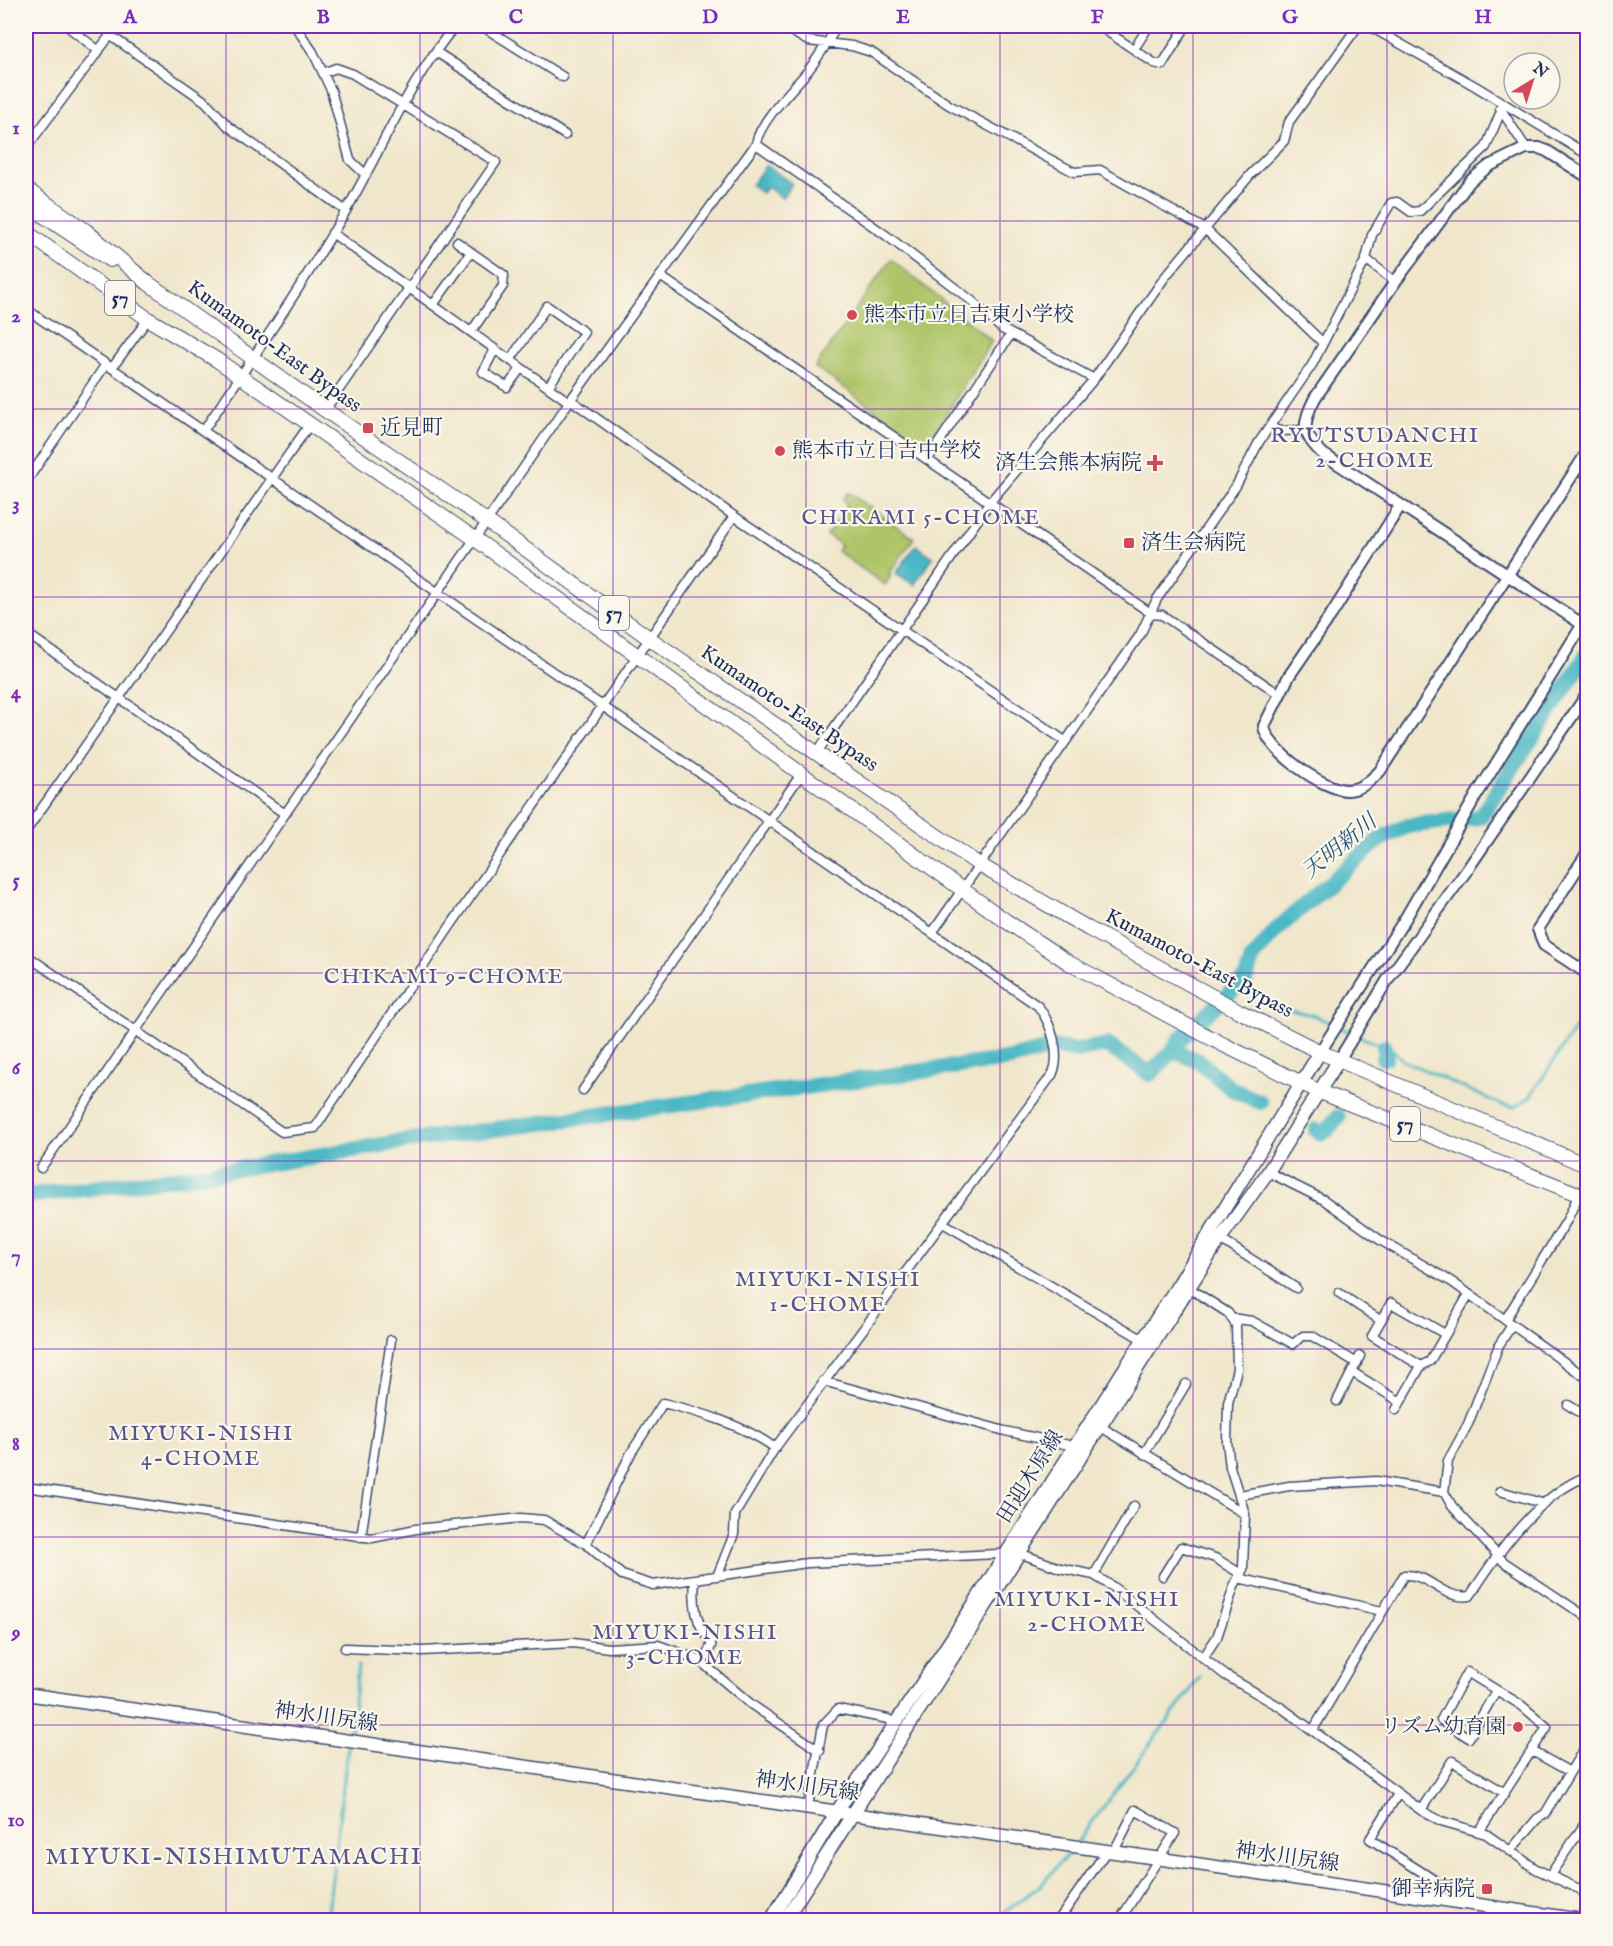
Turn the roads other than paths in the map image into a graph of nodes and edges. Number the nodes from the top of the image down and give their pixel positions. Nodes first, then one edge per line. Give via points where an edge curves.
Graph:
1 (67, 26) edge
2 (117, 26) edge
3 (295, 26) edge
4 (455, 26) edge
5 (482, 26) edge
6 (783, 26) edge
7 (837, 26) edge
8 (1099, 26) edge
9 (1149, 26) edge
10 (1186, 26) edge
11 (1358, 26) edge
12 (1369, 26) edge
13 (111, 36) junction
14 (828, 43) junction
15 (1134, 49) junction
16 (99, 51) junction
17 (436, 52) junction
18 (323, 73) junction
19 (563, 77) dead end
20 (1499, 101) junction
21 (405, 105) junction
22 (1501, 111) junction
23 (565, 135) dead end
24 (756, 144) junction
25 (26, 148) edge
26 (1526, 148) junction
27 (1587, 155) edge
28 (366, 175) junction
29 (1587, 177) edge
30 (26, 189) edge
31 (26, 204) edge
32 (346, 211) junction
33 (26, 222) edge
34 (1204, 229) junction
35 (26, 232) edge
36 (332, 233) junction
37 (457, 242) dead end
38 (471, 252) junction
39 (1366, 259) junction
40 (660, 276) junction
41 (1395, 282) junction
42 (148, 283) junction
43 (409, 288) junction
44 (434, 305) junction
45 (26, 309) edge
46 (148, 319) junction
47 (471, 332) junction
48 (1011, 334) junction
49 (1323, 343) junction
50 (495, 349) junction
51 (254, 359) junction
52 (217, 360) junction
53 (510, 360) junction
54 (109, 366) junction
55 (521, 368) junction
56 (241, 377) junction
57 (1094, 379) junction
58 (548, 387) junction
59 (570, 401) junction
60 (325, 410) junction
61 (310, 424) junction
62 (1270, 426) junction
63 (1305, 430) junction
64 (203, 431) junction
65 (1587, 451) edge
66 (928, 459) junction
67 (272, 478) junction
68 (26, 482) edge
69 (990, 501) junction
70 (1400, 506) junction
71 (734, 516) junction
72 (488, 522) junction
73 (475, 539) junction
74 (1507, 573) junction
75 (439, 593) junction
76 (1152, 614) junction
77 (1586, 623) edge
78 (902, 631) junction
79 (26, 633) edge
80 (649, 639) junction
81 (636, 656) junction
82 (1587, 693) edge
83 (1278, 694) junction
84 (118, 698) junction
85 (602, 705) junction
86 (1065, 741) junction
87 (816, 754) junction
88 (802, 773) junction
89 (285, 814) junction
90 (770, 820) junction
91 (26, 831) edge
92 (1587, 852) edge
93 (978, 864) junction
94 (962, 887) junction
95 (932, 933) junction
96 (26, 955) edge
97 (1587, 974) edge
98 (134, 1030) junction
99 (1320, 1052) junction
100 (1339, 1060) junction
101 (1302, 1083) junction
102 (583, 1090) dead end
103 (1320, 1092) junction
104 (1587, 1166) edge
105 (41, 1168) dead end
106 (1268, 1172) junction
107 (1583, 1196) edge
108 (943, 1223) junction
109 (1220, 1239) junction
110 (1184, 1285) junction
111 (1296, 1288) dead end
112 (1339, 1293) dead end
113 (1469, 1294) junction
114 (1231, 1318) junction
115 (1380, 1320) junction
116 (1509, 1322) junction
117 (1446, 1334) junction
118 (391, 1340) dead end
119 (1148, 1342) junction
120 (1421, 1366) junction
121 (1352, 1372) junction
122 (1587, 1379) edge
123 (823, 1381) junction
124 (1186, 1384) dead end
125 (1338, 1401) dead end
126 (1568, 1405) dead end
127 (1587, 1417) edge
128 (1095, 1424) junction
129 (1080, 1447) junction
130 (774, 1448) junction
131 (1144, 1454) junction
132 (1587, 1476) edge
133 (26, 1487) edge
134 (1500, 1491) dead end
135 (1444, 1492) junction
136 (1240, 1495) junction
137 (1545, 1504) junction
138 (1134, 1506) dead end
139 (1245, 1514) junction
140 (361, 1537) junction
141 (586, 1544) junction
142 (1012, 1553) junction
143 (1497, 1554) junction
144 (718, 1574) junction
145 (1094, 1575) junction
146 (1163, 1576) dead end
147 (1240, 1576) junction
148 (695, 1581) junction
149 (1382, 1611) junction
150 (1587, 1618) edge
151 (345, 1648) dead end
152 (1203, 1658) junction
153 (703, 1663) junction
154 (1496, 1691) junction
155 (26, 1694) edge
156 (895, 1724) junction
157 (1313, 1730) junction
158 (1587, 1742) edge
159 (820, 1751) junction
160 (1532, 1751) junction
161 (1570, 1772) junction
162 (1505, 1793) junction
163 (1398, 1794) junction
164 (808, 1806) junction
165 (838, 1810) junction
166 (1421, 1810) junction
167 (852, 1813) junction
168 (1587, 1819) edge
169 (1479, 1832) junction
170 (1584, 1832) edge
171 (1511, 1850) junction
172 (1109, 1852) junction
173 (1160, 1859) junction
174 (1550, 1875) junction
175 (1434, 1892) dead end
176 (1587, 1897) edge
177 (771, 1920) edge
178 (785, 1920) edge
179 (1064, 1920) edge
180 (1120, 1920) edge
181 (1582, 1920) edge

1 - 16 street
2 - 13 street
3 - 18 street
4 - 17 street
5 - 19 street
6 - 14 street via 808,41
7 - 14 street
8 - 15 street
9 - 15 street
10 - 15 street via 1162,65
11 - 34 street via 1289,122 1284,141
12 - 20 street
13 - 16 street
13 - 32 street via 207,102 228,126
14 - 24 street via 768,120
14 - 34 street via 872,52 949,105 1042,155 1074,172 1100,170
16 - 25 street
17 - 21 street
17 - 23 street
18 - 21 street via 336,68 353,74
18 - 28 street via 350,160
20 - 22 street
20 - 27 street
21 - 28 street
21 - 43 street via 496,162
22 - 26 street
22 - 39 street via 1486,147 1420,211 1411,212 1397,202 1390,203 1372,235
24 - 40 street
24 - 48 street via 887,236
26 - 29 street via 1547,151
26 - 41 street via 1489,166 1470,181
28 - 32 street
30 - 42 highway, Kumamoto-East Bypass / 57 via 86,231
31 - 42 highway
32 - 36 street
33 - 52 highway
34 - 49 street
34 - 57 street via 1165,277
35 - 46 highway, Kumamoto-East Bypass / 57
36 - 43 street
36 - 51 street
37 - 38 street
38 - 44 street
38 - 47 street via 504,275 503,286
39 - 41 street
39 - 49 street
40 - 59 street
40 - 66 street
41 - 63 street via 1315,398 1306,415
42 - 51 highway, Kumamoto-East Bypass / 57
43 - 44 street
43 - 60 street
44 - 47 street
45 - 54 street
46 - 52 highway, Kumamoto-East Bypass / 57
46 - 54 street
47 - 50 street
48 - 57 street
48 - 66 street
49 - 62 street
50 - 53 street
50 - 55 street via 483,372 507,387
51 - 56 street
51 - 60 highway, Kumamoto-East Bypass / 57
52 - 56 highway, Kumamoto-East Bypass / 57
53 - 55 street
53 - 58 street via 547,306 584,332
54 - 64 street
54 - 68 street
55 - 58 street
56 - 61 highway, Kumamoto-East Bypass / 57
56 - 64 street
57 - 69 street
58 - 59 street
59 - 71 street
59 - 72 street
60 - 72 highway, Kumamoto-East Bypass / 57
61 - 67 street
61 - 73 highway, Kumamoto-East Bypass / 57
62 - 63 street via 1278,431
62 - 76 street via 1236,486 1158,598
63 - 70 street via 1308,440 1323,454
64 - 67 street
65 - 74 street
66 - 69 street
67 - 75 street
67 - 84 street
69 - 76 street
69 - 78 street
70 - 74 street
70 - 83 street
71 - 78 street
71 - 80 street
72 - 73 street
72 - 80 highway, Kumamoto-East Bypass / 57
73 - 75 street
73 - 81 highway, Kumamoto-East Bypass / 57
74 - 77 street
74 - 83 street via 1380,771 1366,784 1347,790 1328,784 1272,746 1264,726
75 - 85 street
75 - 89 street
76 - 83 street via 1162,615
76 - 86 street
77 - 99 street
78 - 86 street
78 - 87 street
79 - 84 street
80 - 81 street
80 - 87 highway, Kumamoto-East Bypass / 57
81 - 85 street
81 - 88 highway, Kumamoto-East Bypass / 57
82 - 100 street via 1388,979
84 - 89 street
84 - 91 street
85 - 90 street
85 - 98 street via 315,1128 282,1132
86 - 93 street
87 - 93 highway, Kumamoto-East Bypass / 57
88 - 90 street
88 - 94 highway, Kumamoto-East Bypass / 57
89 - 98 street
90 - 95 street
90 - 102 street
92 - 97 street via 1538,929 1544,945
93 - 94 street
93 - 99 highway, Kumamoto-East Bypass / 57 via 1089,929
94 - 95 street
94 - 101 highway, Kumamoto-East Bypass / 57 via 1069,963
95 - 108 street via 1038,1006 1049,1020 1057,1065
96 - 98 street
98 - 105 street
99 - 100 highway, Kumamoto-East Bypass / 57
99 - 101 main road, 田迎木原線
100 - 103 main road, 田迎木原線
100 - 104 highway, Kumamoto-East Bypass / 57
101 - 103 highway, Kumamoto-East Bypass / 57
101 - 110 main road, 田迎木原線
103 - 106 main road, 田迎木原線
103 - 107 highway, Kumamoto-East Bypass / 57
106 - 109 main road, 田迎木原線
106 - 113 street via 1324,1200 1380,1240
107 - 116 street
108 - 119 street
108 - 123 street
109 - 110 main road, 田迎木原線
109 - 111 street
110 - 114 street
110 - 119 main road, 田迎木原線
112 - 115 street
113 - 116 street
113 - 117 street
114 - 121 street via 1252,1321 1293,1344 1303,1336 1312,1336 1358,1360
114 - 136 street via 1236,1325 1237,1369 1228,1403 1227,1442 1230,1467
115 - 117 street via 1391,1303
115 - 120 street via 1372,1336
116 - 122 street
116 - 135 street via 1468,1424 1448,1461
117 - 120 street via 1430,1360
118 - 140 street
119 - 128 main road, 田迎木原線
120 - 121 street via 1398,1405
121 - 125 street
123 - 129 street via 1005,1431
123 - 130 street
124 - 131 street
126 - 127 street
128 - 129 main road, 田迎木原線
128 - 131 street
129 - 142 main road, 田迎木原線
130 - 141 street via 729,1425 663,1403 631,1453
130 - 144 street via 735,1514 734,1534
131 - 139 street
132 - 137 street via 1568,1483
133 - 140 street
134 - 137 street
135 - 136 street via 1376,1481 1289,1486
135 - 143 street via 1452,1506
136 - 139 street
137 - 143 street
138 - 145 street
139 - 147 street via 1246,1545
140 - 141 street via 520,1518 544,1520
141 - 148 street via 632,1580 653,1586
142 - 144 street via 807,1563
142 - 145 street
142 - 156 main road, 田迎木原線
142 - 167 main road, 田迎木原線
143 - 149 street via 1470,1596 1450,1595 1413,1574 1404,1575
143 - 150 street
144 - 148 street
145 - 152 street
146 - 147 street via 1181,1547 1215,1558
147 - 149 street
147 - 152 street via 1217,1637
148 - 153 street via 698,1615 703,1633 711,1640
149 - 157 street
151 - 153 street via 422,1651 573,1643 609,1648 658,1645
152 - 157 street
153 - 159 street via 752,1705
154 - 154 street via 1467,1672 1441,1720 1469,1738
154 - 160 street via 1547,1727
155 - 164 main road, 神水川尻線
156 - 159 street via 888,1719 838,1709 823,1725
156 - 165 main road, 田迎木原線
157 - 163 street
158 - 161 street
159 - 164 street
160 - 161 street
160 - 162 street
161 - 171 street via 1545,1814
162 - 166 street via 1452,1761
162 - 169 street
163 - 166 street
163 - 175 street via 1370,1839 1439,1883
164 - 165 main road, 神水川尻線
165 - 167 main road, 神水川尻線
165 - 177 main road, 田迎木原線
166 - 169 street via 1441,1821
167 - 172 main road, 神水川尻線
167 - 178 main road, 田迎木原線
168 - 170 street
169 - 171 street
170 - 174 street
171 - 174 street
172 - 173 main road, 神水川尻線
172 - 173 street via 1135,1810 1174,1833
172 - 179 street via 1060,1918
173 - 180 street
173 - 181 main road, 神水川尻線
174 - 176 street

